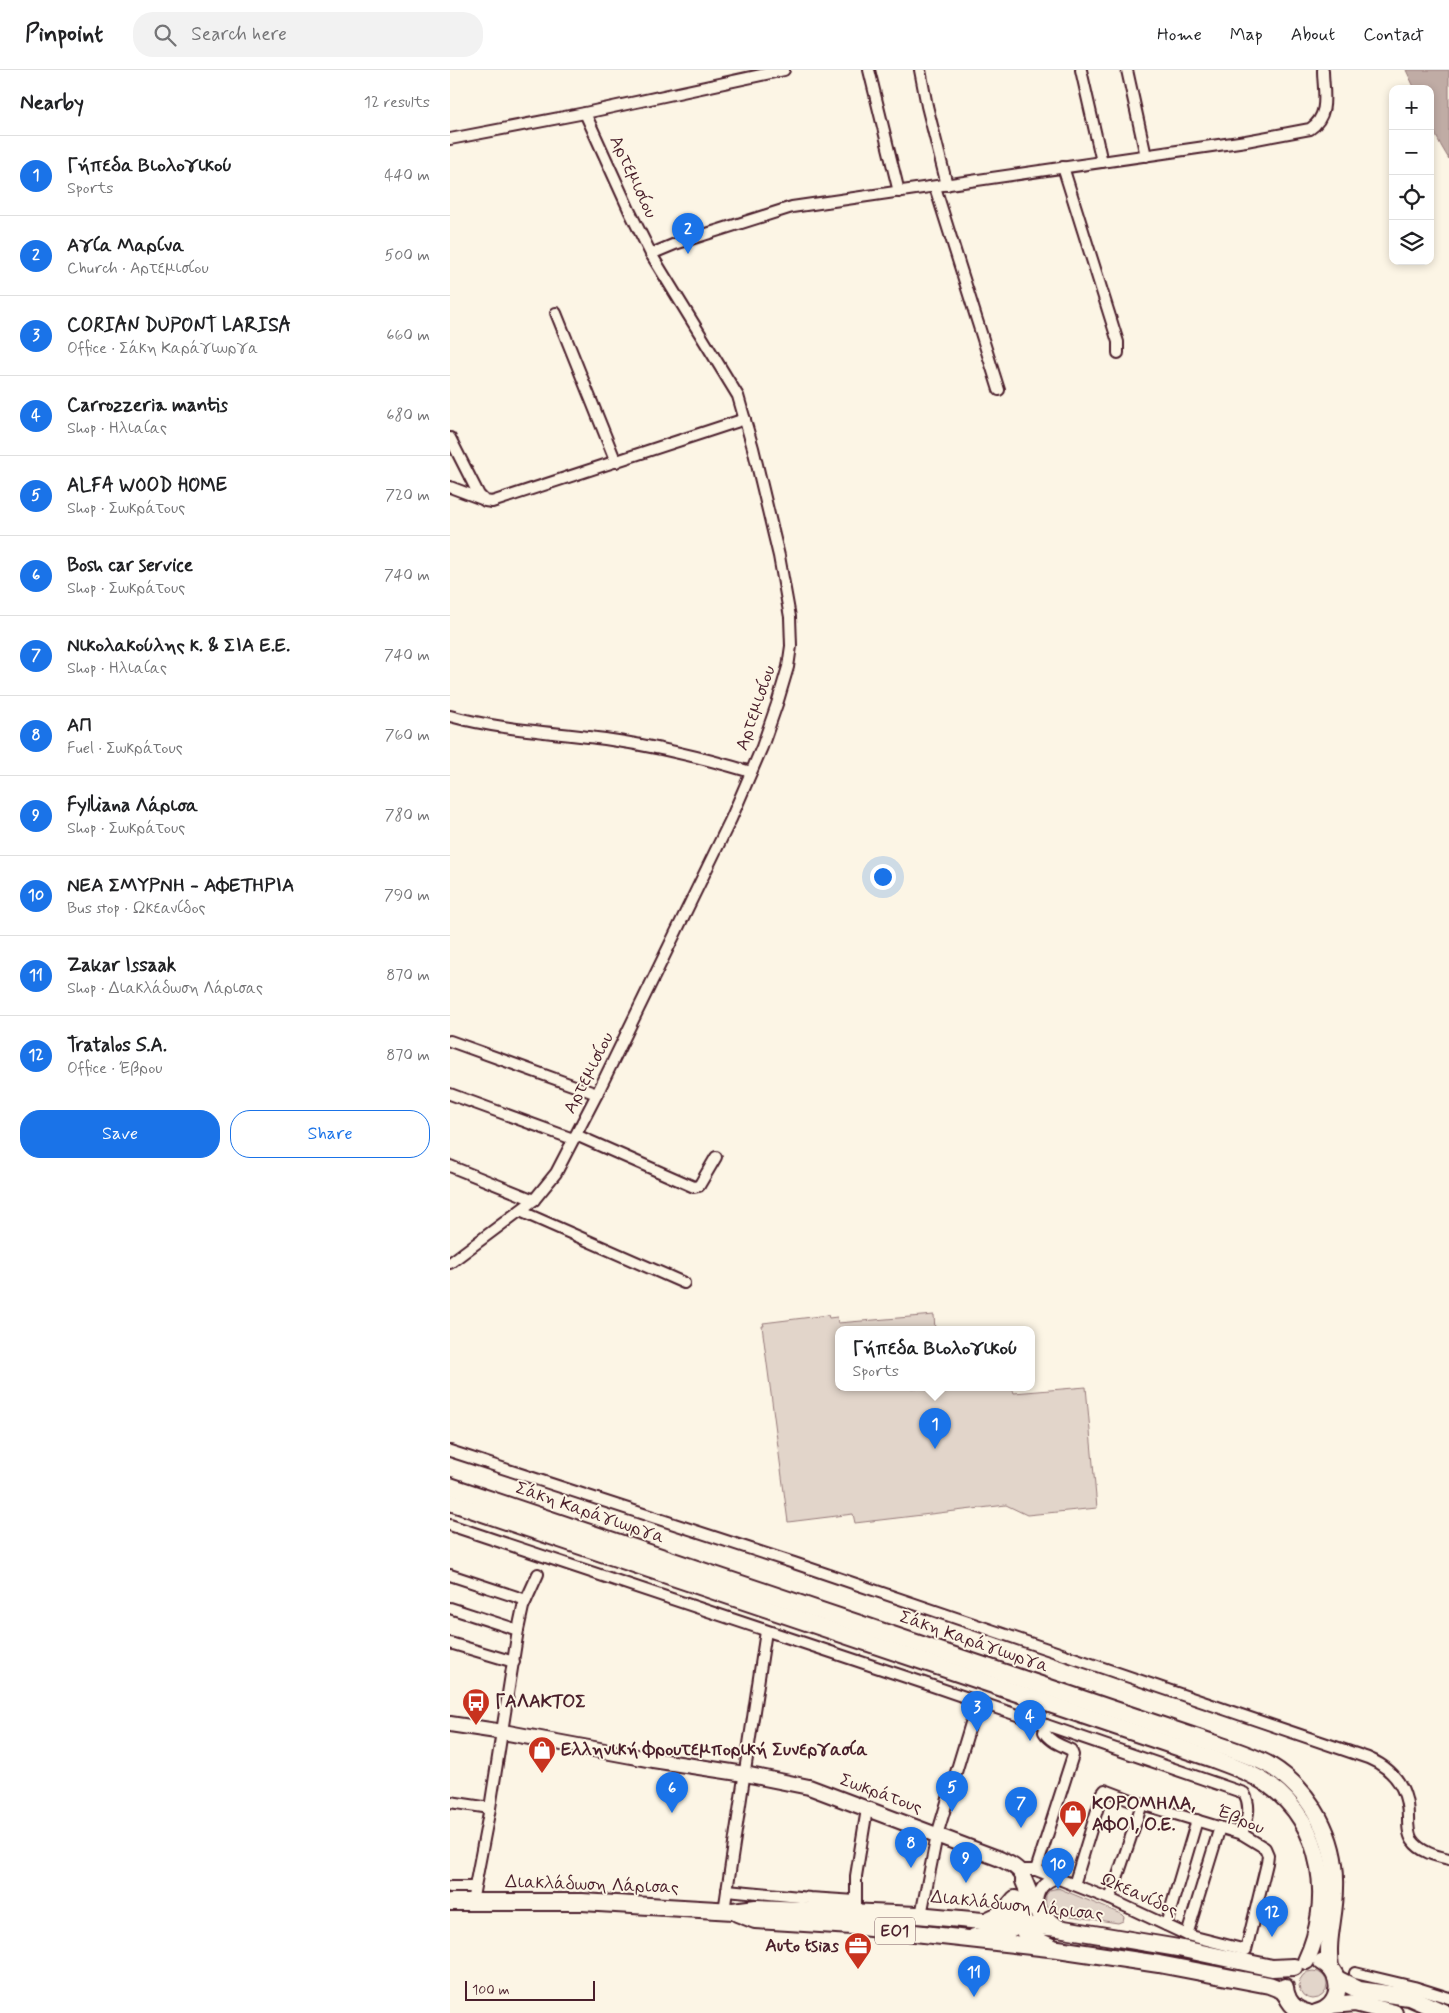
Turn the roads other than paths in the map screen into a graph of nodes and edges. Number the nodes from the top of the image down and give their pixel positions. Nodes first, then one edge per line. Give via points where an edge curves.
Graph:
1 (784, 70) edge
2 (869, 70) edge
3 (920, 70) edge
4 (1081, 70) edge
5 (1127, 70) edge
6 (1323, 70) edge
7 (585, 113) junction
8 (450, 139) edge
9 (1146, 156) junction
10 (1102, 162) junction
11 (1063, 167) junction
12 (947, 185) junction
13 (936, 187) junction
14 (899, 192) junction
15 (652, 254) junction
16 (556, 313) dead end
17 (1118, 353) dead end
18 (999, 390) dead end
19 (745, 418) junction
20 (450, 438) edge
21 (616, 462) junction
22 (450, 487) edge
23 (482, 499) junction
24 (450, 716) edge
25 (751, 772) junction
26 (450, 1041) edge
27 (450, 1094) edge
28 (597, 1094) junction
29 (575, 1137) junction
30 (716, 1157) dead end
31 (450, 1166) edge
32 (534, 1200) junction
33 (520, 1211) junction
34 (450, 1263) edge
35 (684, 1283) dead end
36 (450, 1450) edge
37 (450, 1486) edge
38 (450, 1502) edge
39 (450, 1525) edge
40 (538, 1574) dead end
41 (450, 1575) edge
42 (526, 1600) junction
43 (450, 1608) edge
44 (518, 1630) junction
45 (766, 1631) junction
46 (450, 1643) edge
47 (514, 1662) junction
48 (971, 1723) dead end
49 (450, 1724) edge
50 (1046, 1725) junction
51 (503, 1732) junction
52 (745, 1774) junction
53 (450, 1802) edge
54 (1142, 1804) junction
55 (490, 1808) junction
56 (867, 1809) junction
57 (1197, 1820) junction
58 (1220, 1827) junction
59 (1242, 1834) junction
60 (938, 1835) junction
61 (1000, 1859) junction
62 (1449, 1859) edge
63 (1026, 1874) junction
64 (1058, 1878) junction
65 (1074, 1885) junction
66 (450, 1887) edge
67 (727, 1890) junction
68 (473, 1894) junction
69 (1015, 1899) junction
70 (1110, 1899) junction
71 (450, 1902) edge
72 (856, 1906) junction
73 (728, 1911) junction
74 (1038, 1912) junction
75 (921, 1915) junction
76 (986, 1921) junction
77 (1018, 1924) junction
78 (1166, 1925) junction
79 (1058, 1928) junction
80 (1187, 1935) junction
81 (966, 1938) junction
82 (1058, 1949) junction
83 (1246, 1950) joint
84 (1300, 1964) junction
85 (1334, 1973) junction
86 (1355, 1973) dead end
87 (1287, 1996) junction
88 (1449, 1998) edge
89 (1332, 2005) junction
90 (1302, 2012) edge
91 (1316, 2013) edge
92 (1394, 2013) edge
93 (1445, 2013) edge

1 - 7 street
2 - 14 street
3 - 12 street
4 - 10 street
5 - 9 street
6 - 9 street via 1324,108 1322,117 1310,129
7 - 8 street
7 - 15 street, Αρτεμισίου
9 - 10 street
10 - 11 street
11 - 12 street
11 - 17 street via 1118,342
12 - 13 street
13 - 14 street
13 - 18 street
14 - 15 street via 772,212
15 - 19 street, Αρτεμισίου via 724,371 738,396
16 - 21 street
19 - 21 street
19 - 25 street, Αρτεμισίου via 781,564 791,637 790,658 780,696
20 - 23 street
21 - 23 street via 492,502
22 - 23 street
24 - 25 street via 537,732 632,744
25 - 28 street, Αρτεμισίου
26 - 28 street
27 - 29 street
28 - 29 street, Αρτεμισίου
29 - 30 street via 694,1187 699,1186
29 - 32 street, Αρτεμισίου via 556,1173
31 - 32 street
32 - 33 street, Αρτεμισίου
33 - 34 street, Αρτεμισίου
33 - 35 street
36 - 62 street via 1368,1758 1391,1772 1403,1789 1412,1841 1429,1853
37 - 85 main road, Σάκη Καράγιωργα via 1216,1744 1269,1765 1296,1786 1324,1828 1335,1885 1329,1933
38 - 84 main road, Σάκη Καράγιωργα via 1204,1756 1258,1778 1292,1806 1308,1832 1318,1859 1321,1888 1318,1915 1313,1941
39 - 45 street
40 - 42 street
41 - 42 street
42 - 44 street
43 - 44 street
44 - 47 street
45 - 50 street
45 - 52 street
46 - 47 street
47 - 51 street
48 - 60 street
49 - 51 main road, Σωκράτους
50 - 59 street via 1244,1793 1249,1800
50 - 63 street via 1046,1736 1071,1750 1073,1756
51 - 52 main road, Σωκράτους
51 - 55 street
52 - 56 main road, Σωκράτους via 808,1787
52 - 67 street
53 - 55 street
54 - 57 street, Έβρου
54 - 65 street, Έβρου via 1105,1790
54 - 70 street
55 - 68 street
56 - 60 main road, Σωκράτους
56 - 72 street via 856,1876
57 - 58 street, Έβρου
57 - 78 street
58 - 59 street, Έβρου
58 - 80 street
59 - 83 street, Έβρου via 1263,1846 1268,1855
60 - 61 main road, Σωκράτους
60 - 75 street
61 - 63 main road, Σωκράτους
61 - 69 main road via 1013,1878
63 - 64 street, Ωκεανίδος
63 - 74 main road
63 - 77 main road via 1024,1911
64 - 65 street, Ωκεανίδος
64 - 74 street via 1041,1889 1037,1898
65 - 70 street, Ωκεανίδος
66 - 68 street
67 - 72 street
67 - 73 street
68 - 71 main road, Διακλάδωση Λάρισας / ΕΟ1
68 - 73 main road, Διακλάδωση Λάρισας / ΕΟ1
69 - 76 main road via 1003,1913
69 - 77 main road via 1014,1916
70 - 78 street, Ωκεανίδος
72 - 73 main road, Διακλάδωση Λάρισας / ΕΟ1
72 - 75 main road, Διακλάδωση Λάρισας / ΕΟ1
73 - 81 main road, Διακλάδωση Λάρισας / ΕΟ1 via 755,1920
74 - 79 main road
75 - 76 main road, Διακλάδωση Λάρισας / ΕΟ1
76 - 77 main road, Διακλάδωση Λάρισας / ΕΟ1
77 - 79 main road, Διακλάδωση Λάρισας / ΕΟ1
77 - 81 main road via 1008,1931
77 - 82 main road via 1027,1935
78 - 80 street, Ωκεανίδος
79 - 84 main road, Διακλάδωση Λάρισας / ΕΟ1 via 1272,1968
80 - 83 street, Ωκεανίδος
81 - 82 main road, Διακλάδωση Λάρισας / ΕΟ1
82 - 87 main road, Διακλάδωση Λάρισας / ΕΟ1 via 1246,1980 1277,1987
84 - 85 main road, ΕΟ1 via 1319,1961
84 - 87 main road, Σάκη Καράγιωργα via 1288,1974 1285,1983
85 - 89 main road, Σάκη Καράγιωργα via 1338,1991
85 - 93 main road, ΕΟ1 via 1359,1990 1409,1997
86 - 88 street
87 - 90 main road, ΕΟ1 via 1291,2004
89 - 91 main road
89 - 92 main road via 1355,2003

